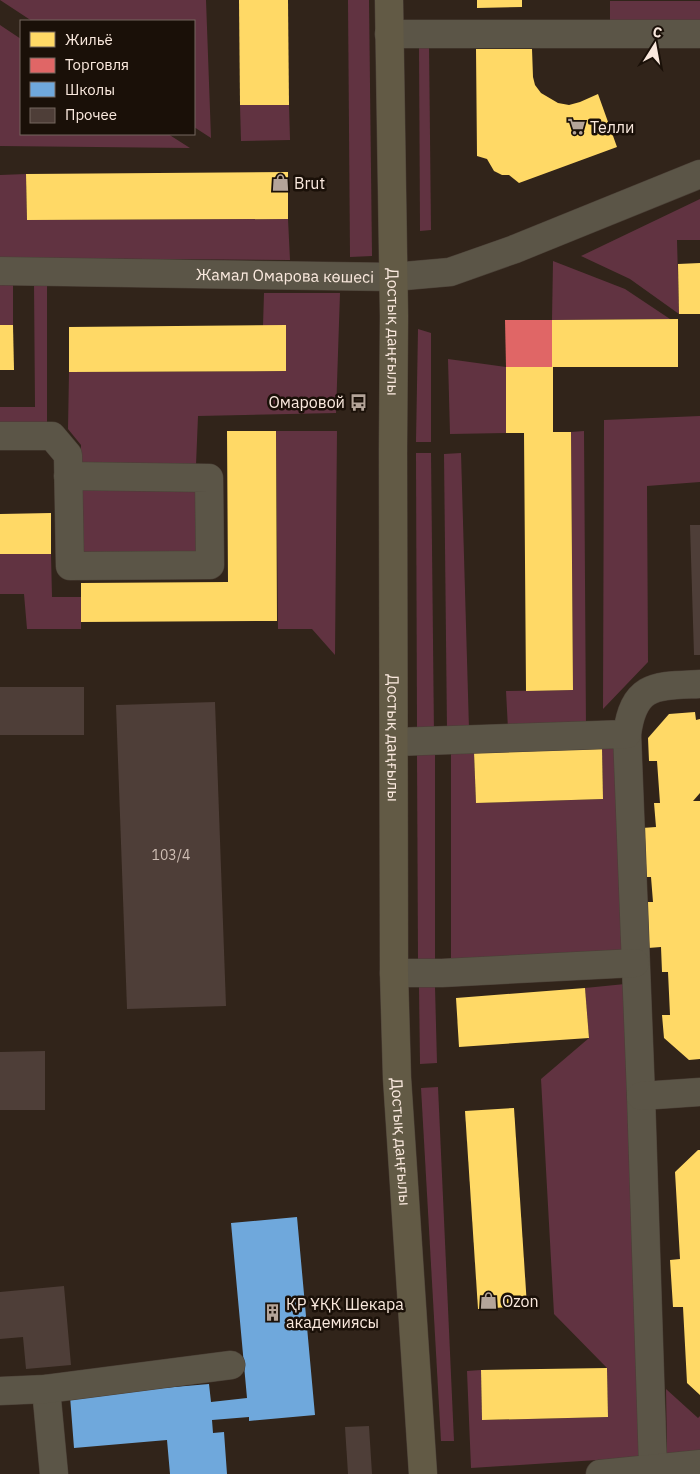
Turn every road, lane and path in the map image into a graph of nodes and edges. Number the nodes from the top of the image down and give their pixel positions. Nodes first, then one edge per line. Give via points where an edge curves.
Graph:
1 (389, 0) edge
2 (390, 34) junction
3 (700, 34) edge
4 (700, 174) edge
5 (0, 271) edge
6 (393, 277) junction
7 (0, 436) edge
8 (68, 476) junction
9 (700, 684) edge
10 (627, 734) junction
11 (394, 742) junction
12 (635, 963) junction
13 (394, 973) junction
14 (700, 1092) edge
15 (641, 1096) junction
16 (231, 1365) dead end
17 (46, 1389) junction
18 (0, 1392) edge
19 (700, 1464) edge
20 (653, 1468) junction
21 (54, 1474) edge
22 (423, 1474) edge
23 (600, 1474) edge

1 - 2 main road, Достық даңғылы
2 - 3 street
2 - 6 main road, Достық даңғылы
4 - 6 street, Жамал Омарова көшесі via 450,272
5 - 6 street, Жамал Омарова көшесі
6 - 11 main road, Достық даңғылы
7 - 8 street via 52,436 68,455
8 - 8 street via 70,566 210,565 210,478
9 - 10 street via 662,686 646,691 629,716
10 - 11 street
10 - 12 street
11 - 13 main road, Достық даңғылы
12 - 13 street
12 - 15 street
13 - 22 main road, Достық даңғылы via 397,1078
14 - 15 street
15 - 20 street
16 - 17 street
17 - 18 street
17 - 21 street
19 - 20 street
20 - 23 street

